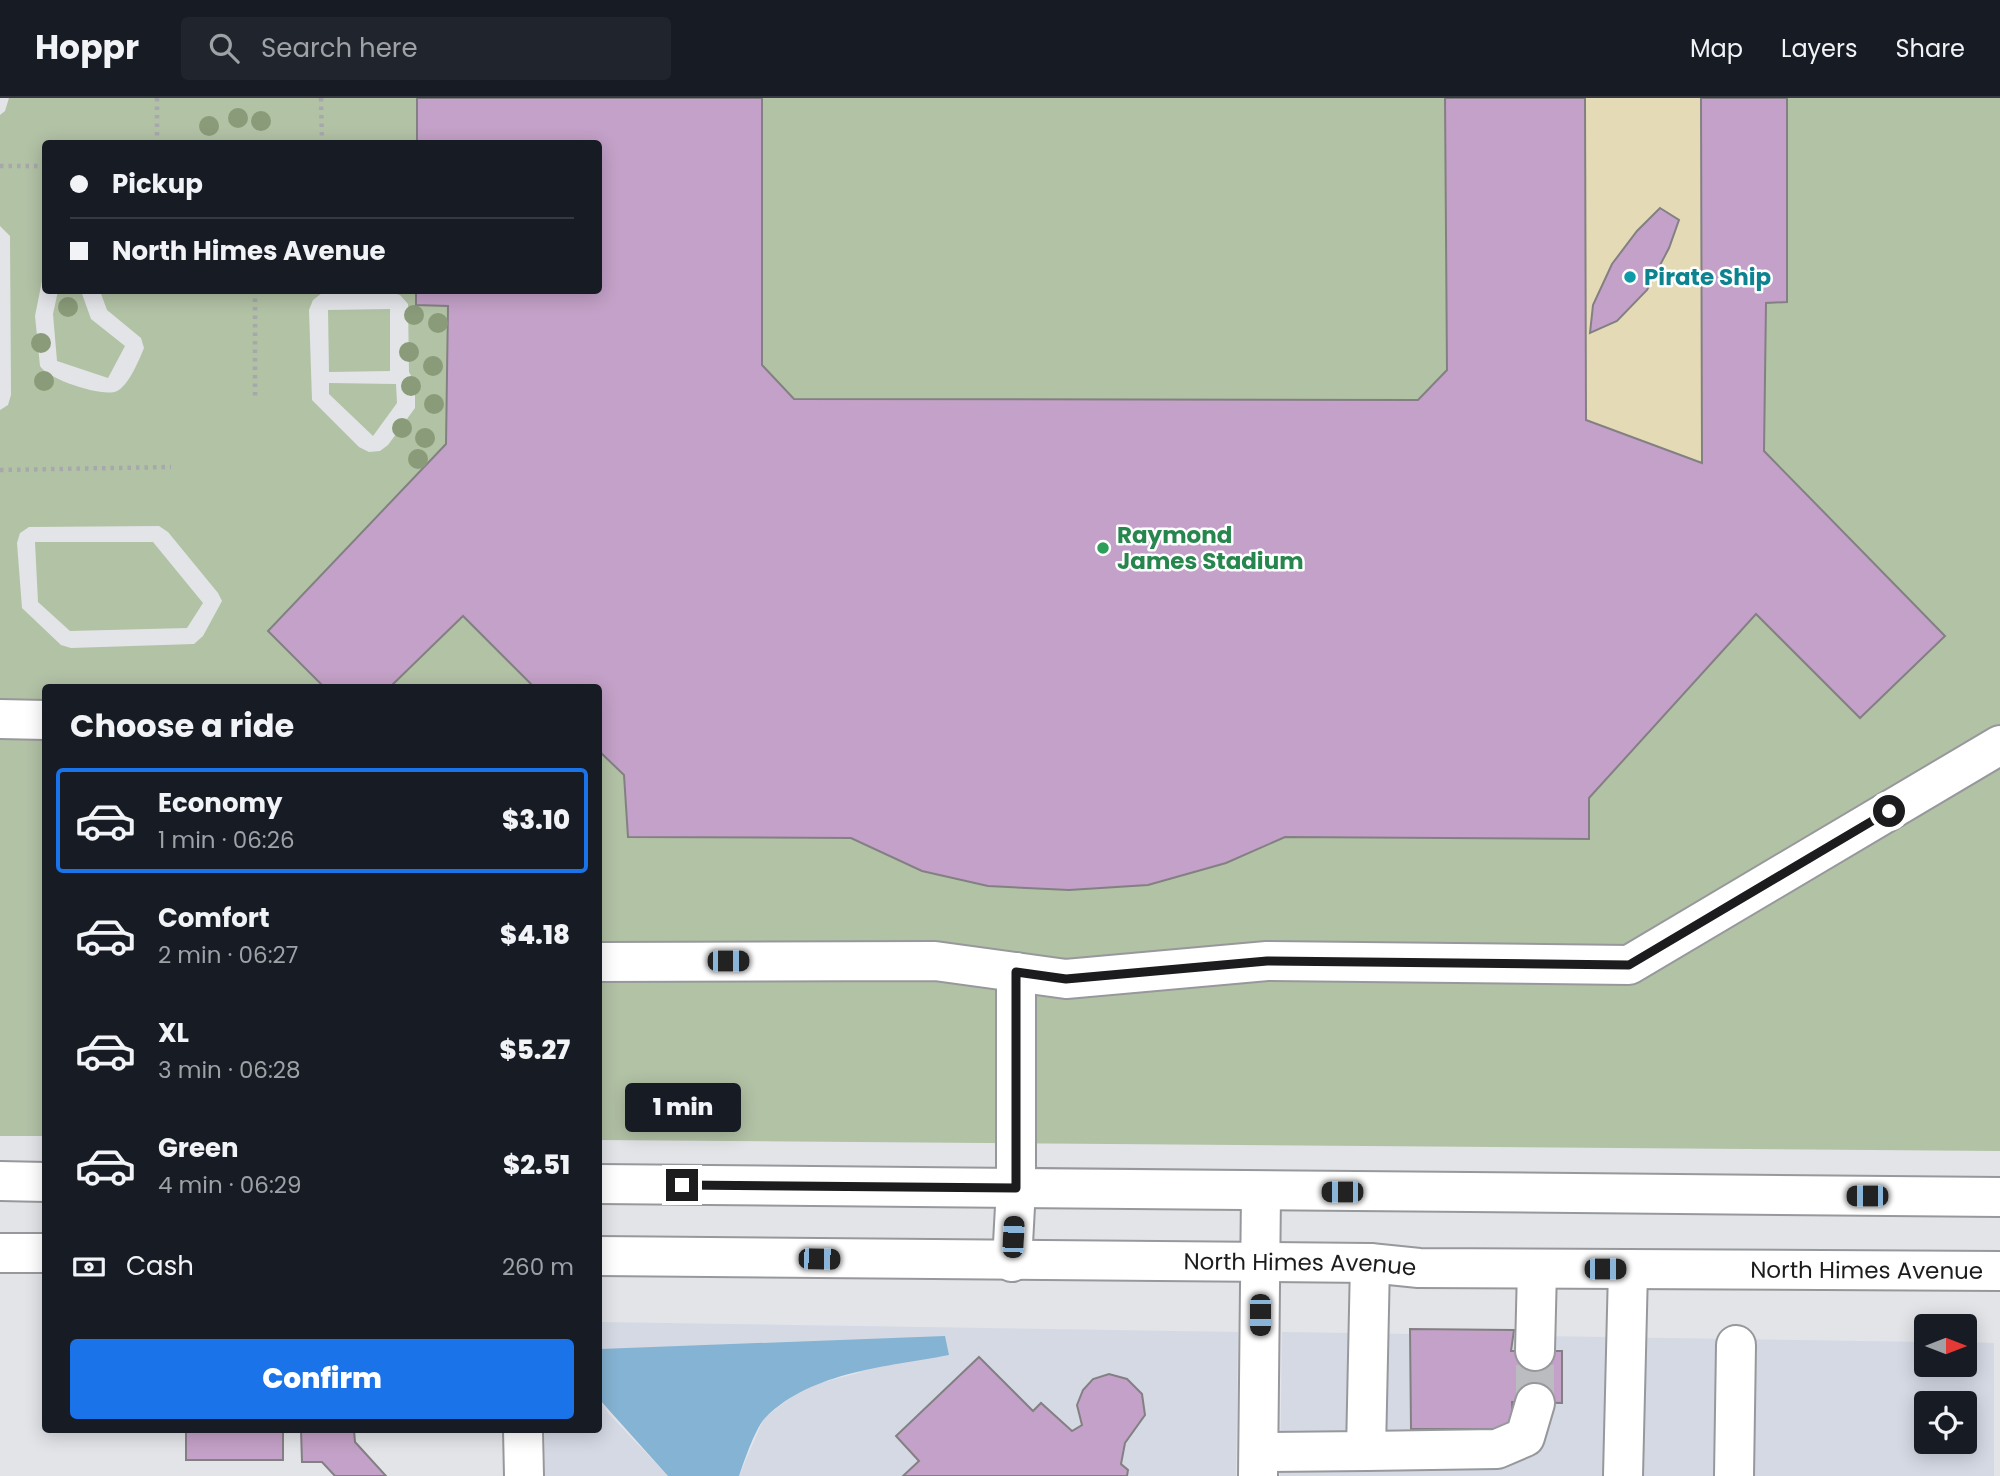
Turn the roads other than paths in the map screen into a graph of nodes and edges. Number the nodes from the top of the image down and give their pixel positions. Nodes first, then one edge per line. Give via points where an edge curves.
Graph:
1 (0, 719) edge
2 (42, 720) edge
3 (2000, 745) edge
4 (602, 961) edge
5 (1016, 972) junction
6 (0, 1181) edge
7 (42, 1181) edge
8 (602, 1184) edge
9 (1016, 1188) junction
10 (1261, 1192) junction
11 (2000, 1197) edge
12 (0, 1253) edge
13 (42, 1253) edge
14 (602, 1256) edge
15 (1012, 1262) junction
16 (1261, 1263) junction
17 (1370, 1264) junction
18 (1537, 1269) junction
19 (1628, 1270) junction
20 (2000, 1271) edge
21 (1736, 1345) dead end
22 (1535, 1351) tunnel mouth
23 (1535, 1403) tunnel mouth
24 (1366, 1451) junction
25 (1256, 1468) edge
26 (1623, 1476) edge
27 (1734, 1476) edge

1 - 2 street
3 - 5 street via 1629,965 1267,961 1066,979
4 - 5 street via 935,961
5 - 9 street
6 - 7 street
8 - 9 street
9 - 10 street
9 - 15 street
10 - 11 street
10 - 16 street
12 - 13 street
14 - 15 street, North Himes Avenue
15 - 16 street, North Himes Avenue
16 - 17 street, North Himes Avenue
16 - 25 street
17 - 18 street, North Himes Avenue
17 - 24 street
18 - 19 street, North Himes Avenue
18 - 22 street
19 - 20 street, North Himes Avenue
19 - 26 street
21 - 27 street
23 - 24 street via 1525,1437 1497,1449
24 - 25 street

